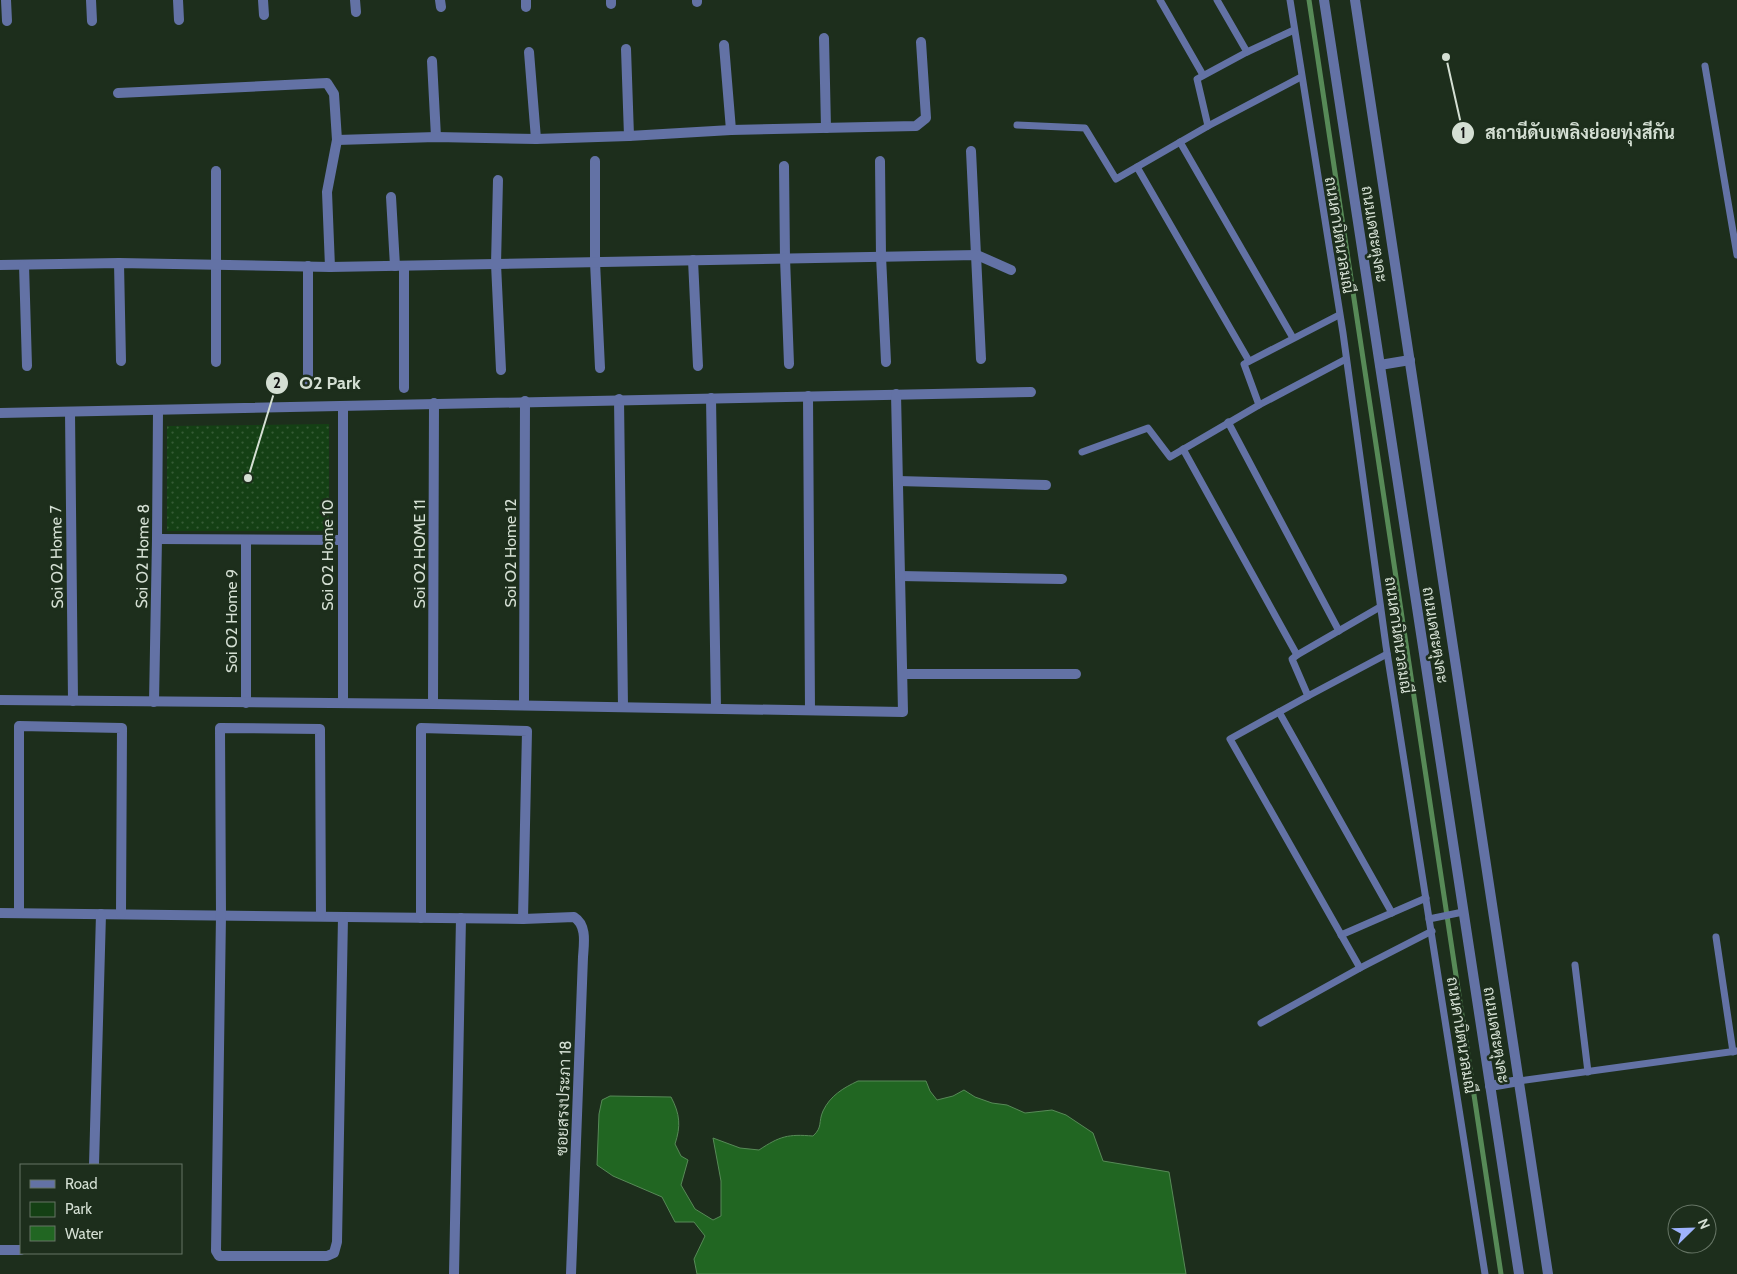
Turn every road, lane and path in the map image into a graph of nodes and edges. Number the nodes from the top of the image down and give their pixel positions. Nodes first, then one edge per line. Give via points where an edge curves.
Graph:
1 (6, 0) edge
2 (91, 0) edge
3 (178, 0) edge
4 (263, 0) edge
5 (355, 0) edge
6 (1160, 0) edge
7 (1217, 0) edge
8 (1290, 0) edge
9 (1324, 0) edge
10 (1355, 0) edge
11 (356, 12) dead end
12 (264, 14) dead end
13 (179, 20) dead end
14 (7, 21) dead end
15 (92, 22) dead end
16 (1294, 30) junction
17 (824, 38) dead end
18 (921, 42) dead end
19 (724, 45) dead end
20 (626, 49) dead end
21 (530, 52) dead end
22 (1247, 52) junction
23 (432, 61) dead end
24 (1705, 66) dead end
25 (1203, 75) junction
26 (1302, 77) junction
27 (118, 93) dead end
28 (1017, 125) dead end
29 (1208, 126) junction
30 (826, 128) junction
31 (731, 130) junction
32 (629, 136) junction
33 (436, 137) junction
34 (536, 139) junction
35 (337, 140) junction
36 (1180, 142) junction
37 (971, 151) dead end
38 (595, 161) dead end
39 (880, 161) dead end
40 (784, 166) dead end
41 (1136, 167) junction
42 (216, 171) dead end
43 (498, 180) dead end
44 (391, 197) dead end
45 (977, 255) junction
46 (881, 256) junction
47 (1737, 256) edge
48 (784, 258) junction
49 (693, 260) junction
50 (595, 262) junction
51 (119, 263) junction
52 (217, 264) junction
53 (496, 264) junction
54 (24, 265) junction
55 (0, 266) edge
56 (308, 266) junction
57 (399, 266) junction
58 (330, 267) junction
59 (1011, 270) dead end
60 (1339, 315) junction
61 (1293, 338) junction
62 (981, 359) dead end
63 (1346, 359) junction
64 (1410, 360) junction
65 (122, 361) dead end
66 (1249, 361) junction
67 (216, 362) dead end
68 (886, 362) dead end
69 (790, 364) dead end
70 (1380, 365) junction
71 (26, 366) dead end
72 (698, 366) dead end
73 (600, 368) dead end
74 (501, 370) dead end
75 (308, 383) dead end
76 (404, 388) dead end
77 (1031, 392) dead end
78 (896, 394) junction
79 (808, 396) junction
80 (712, 398) junction
81 (619, 400) junction
82 (525, 401) junction
83 (434, 403) junction
84 (1259, 405) junction
85 (342, 407) junction
86 (158, 411) junction
87 (70, 412) junction
88 (0, 413) edge
89 (1228, 422) junction
90 (1184, 449) junction
91 (1082, 452) dead end
92 (898, 481) junction
93 (1046, 485) dead end
94 (157, 539) junction
95 (246, 540) junction
96 (342, 540) junction
97 (900, 576) junction
98 (1062, 579) dead end
99 (1380, 607) junction
100 (1339, 631) junction
101 (1387, 654) junction
102 (1297, 655) junction
103 (903, 674) junction
104 (1076, 674) dead end
105 (1308, 696) junction
106 (0, 700) edge
107 (73, 701) junction
108 (154, 702) junction
109 (246, 703) junction
110 (342, 703) junction
111 (433, 704) junction
112 (524, 705) junction
113 (623, 707) junction
114 (716, 708) junction
115 (810, 710) junction
116 (1279, 712) junction
117 (1426, 898) junction
118 (1460, 912) junction
119 (0, 913) edge
120 (19, 913) junction
121 (1392, 913) junction
122 (101, 914) junction
123 (121, 914) junction
124 (221, 915) junction
125 (321, 916) junction
126 (343, 916) junction
127 (421, 918) junction
128 (461, 918) junction
129 (1433, 918) junction
130 (523, 919) junction
131 (1432, 931) junction
132 (1341, 935) junction
133 (1716, 937) dead end
134 (1575, 965) dead end
135 (1360, 968) junction
136 (1261, 1023) dead end
137 (1735, 1051) edge
138 (1588, 1072) junction
139 (1519, 1081) junction
140 (1490, 1086) junction
141 (94, 1164) edge
142 (0, 1250) edge
143 (20, 1250) edge
144 (454, 1274) edge
145 (571, 1274) edge
146 (1485, 1274) edge
147 (1519, 1274) edge
148 (1548, 1274) edge

1 - 14 street
2 - 15 street
3 - 13 street
4 - 12 street
5 - 11 street
6 - 25 lane
7 - 22 lane
8 - 16 lane, ถนนคานิตนวลมณี
9 - 70 street, ถนนเดชะตุงคะ
10 - 64 street, ถนนเดชะตุงคะ
16 - 22 lane
16 - 26 lane, ถนนคานิตนวลมณี
17 - 30 street
18 - 30 street via 926,118 922,123 916,126
19 - 31 street
20 - 32 street
21 - 34 street
22 - 25 lane
23 - 33 street
24 - 47 lane
25 - 29 lane via 1197,82
26 - 29 lane
26 - 60 lane, ถนนคานิตนวลมณี
27 - 35 street via 327,82 334,94
28 - 41 lane via 1084,128 1116,180
29 - 36 lane
30 - 31 street
31 - 32 street
32 - 34 street
33 - 34 street
33 - 35 street
35 - 58 street via 327,192
36 - 41 lane
36 - 61 lane
37 - 45 street
38 - 50 street
39 - 46 street
40 - 48 street
41 - 66 lane
42 - 52 street
43 - 53 street
44 - 57 street
45 - 46 street
45 - 59 street
45 - 62 street
46 - 48 street
46 - 68 street
48 - 49 street
48 - 69 street
49 - 50 street
49 - 72 street
50 - 53 street
50 - 73 street
51 - 52 street
51 - 54 street
51 - 65 street
52 - 56 street
52 - 67 street
53 - 57 street
53 - 74 street
54 - 55 street
54 - 71 street
56 - 58 street
56 - 75 street
57 - 58 street
57 - 76 street
60 - 61 lane
60 - 63 lane, ถนนคานิตนวลมณี
61 - 66 lane
63 - 84 lane
63 - 99 lane, ถนนคานิตนวลมณี
64 - 70 street
64 - 139 street, ถนนเดชะตุงคะ
66 - 84 lane via 1244,366
70 - 118 street, ถนนเดชะตุงคะ
77 - 78 street
78 - 79 street
78 - 92 street
79 - 80 street
79 - 115 street
80 - 81 street
80 - 114 street
81 - 82 street
81 - 113 street
82 - 83 street
82 - 112 street, Soi O2 Home 12
83 - 85 street
83 - 111 street, Soi O2 HOME 11
84 - 89 lane
85 - 86 street
85 - 96 street, Soi O2 Home 10
86 - 87 street
86 - 94 street, Soi O2 Home 8
87 - 88 street
87 - 107 street, Soi O2 Home 7
89 - 90 lane
89 - 100 lane
90 - 91 lane via 1170,457 1148,428
90 - 102 lane
92 - 93 street
92 - 97 street
94 - 95 street
94 - 108 street, Soi O2 Home 8
95 - 96 street
95 - 109 street, Soi O2 Home 9
96 - 110 street, Soi O2 Home 10
97 - 98 street
97 - 103 street
99 - 100 lane
99 - 101 lane, ถนนคานิตนวลมณี
100 - 102 lane
101 - 105 lane
101 - 117 lane, ถนนคานิตนวลมณี
102 - 105 lane via 1292,659
103 - 104 street
103 - 115 street via 903,712
105 - 116 lane
106 - 107 street
107 - 108 street
108 - 109 street
109 - 110 street
110 - 111 street
111 - 112 street
112 - 113 street
113 - 114 street
114 - 115 street
116 - 121 lane
116 - 132 lane via 1230,739
117 - 121 lane
117 - 129 lane, ถนนคานิตนวลมณี
118 - 129 lane
118 - 140 street, ถนนเดชะตุงคะ
119 - 120 street
120 - 122 street
120 - 123 street via 19,726 122,728
121 - 132 lane
122 - 123 street
122 - 141 street
123 - 124 street
124 - 125 street
124 - 125 street via 220,728 320,729
124 - 126 street via 216,1250 219,1256 224,1257 327,1256 334,1253
125 - 126 street
126 - 127 street
127 - 128 street
127 - 130 street via 421,728 527,731
128 - 130 street
128 - 144 street
129 - 131 lane, ถนนคานิตนวลมณี
130 - 145 street, ซอยสรงประภา 18 via 574,917 581,923 584,935
131 - 135 lane
131 - 146 lane, ถนนคานิตนวลมณี
132 - 135 lane
133 - 137 lane
134 - 138 lane
135 - 136 lane
137 - 138 lane
138 - 139 lane
139 - 140 street
139 - 148 street, ถนนเดชะตุงคะ
140 - 147 street, ถนนเดชะตุงคะ
142 - 143 street

